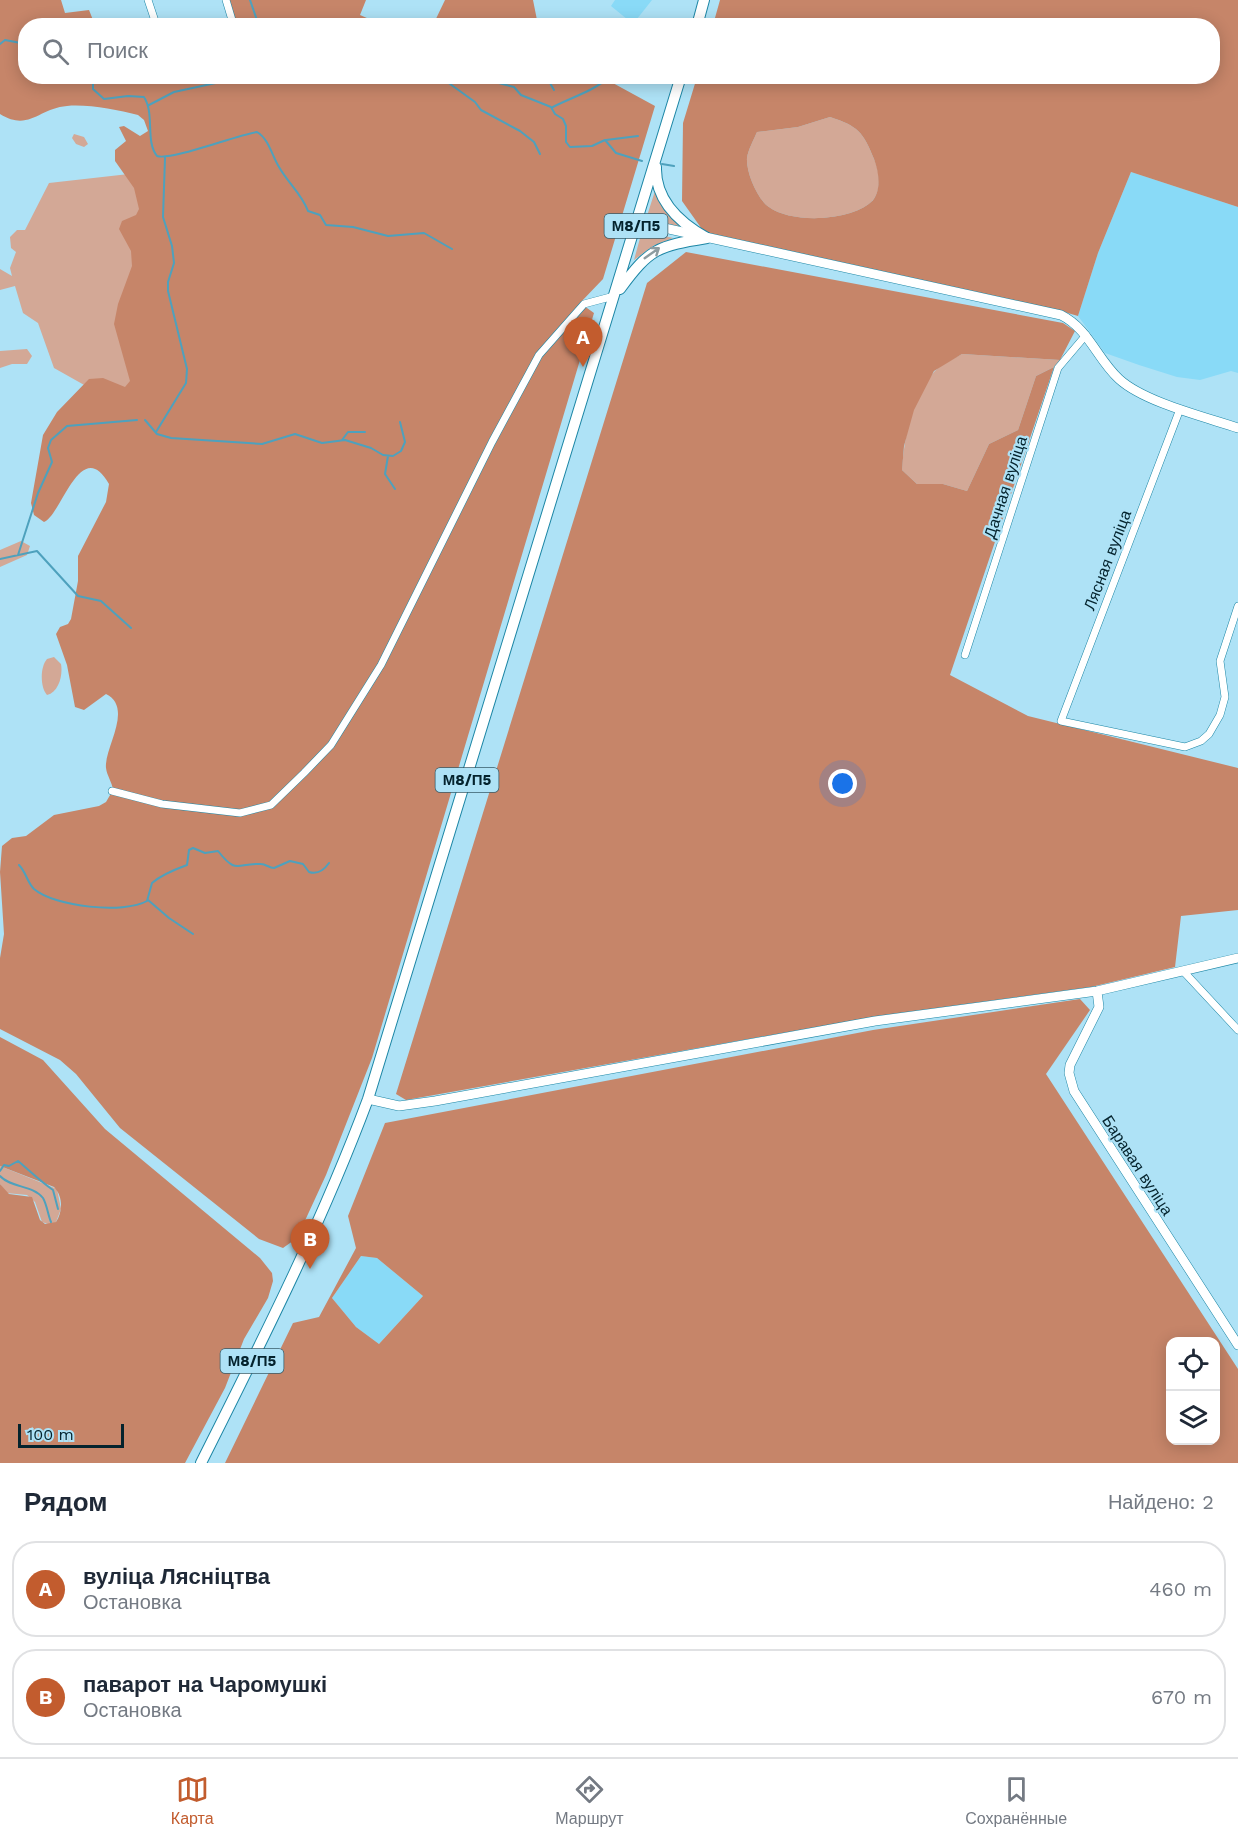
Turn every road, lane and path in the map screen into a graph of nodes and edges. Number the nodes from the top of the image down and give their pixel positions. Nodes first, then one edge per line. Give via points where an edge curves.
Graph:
1 (148, 0) edge
2 (226, 0) edge
3 (704, 0) edge
4 (154, 18) edge
5 (231, 18) edge
6 (699, 18) edge
7 (679, 84) edge
8 (657, 156) junction
9 (637, 222) junction
10 (707, 238) junction
11 (614, 296) junction
12 (1086, 335) junction
13 (1180, 409) junction
14 (1238, 428) edge
15 (1238, 606) edge
16 (965, 656) dead end
17 (112, 791) dead end
18 (1238, 958) edge
19 (1184, 972) junction
20 (1097, 991) junction
21 (1238, 1030) edge
22 (368, 1099) junction
23 (1238, 1345) edge
24 (201, 1463) edge

1 - 4 street
2 - 5 street
3 - 6 main road
7 - 8 main road, М8/П5
8 - 9 main road, М8/П5
8 - 10 main road via 656,178 668,206 680,220
9 - 10 street
9 - 11 main road, М8/П5
11 -> 10 main road via 639,264 656,250 667,244
10 - 12 street via 1050,312 1068,318
11 - 17 street via 584,304 539,355 381,665 332,745 304,773 271,805 240,813 162,804
11 - 22 main road, М8/П5
12 - 13 street via 1120,380
12 - 16 street, Дачная вуліца via 1058,368
13 - 14 street
13 - 15 street, Лясная вуліца via 1061,721 1185,747 1201,741 1220,715 1225,697 1220,661
18 - 19 street
19 - 20 street
19 - 21 street
20 - 22 street via 875,1021 399,1106
20 - 23 street, Баравая вуліца via 1099,1007 1070,1065 1074,1091
22 - 24 main road, М8/П5 via 303,1259

